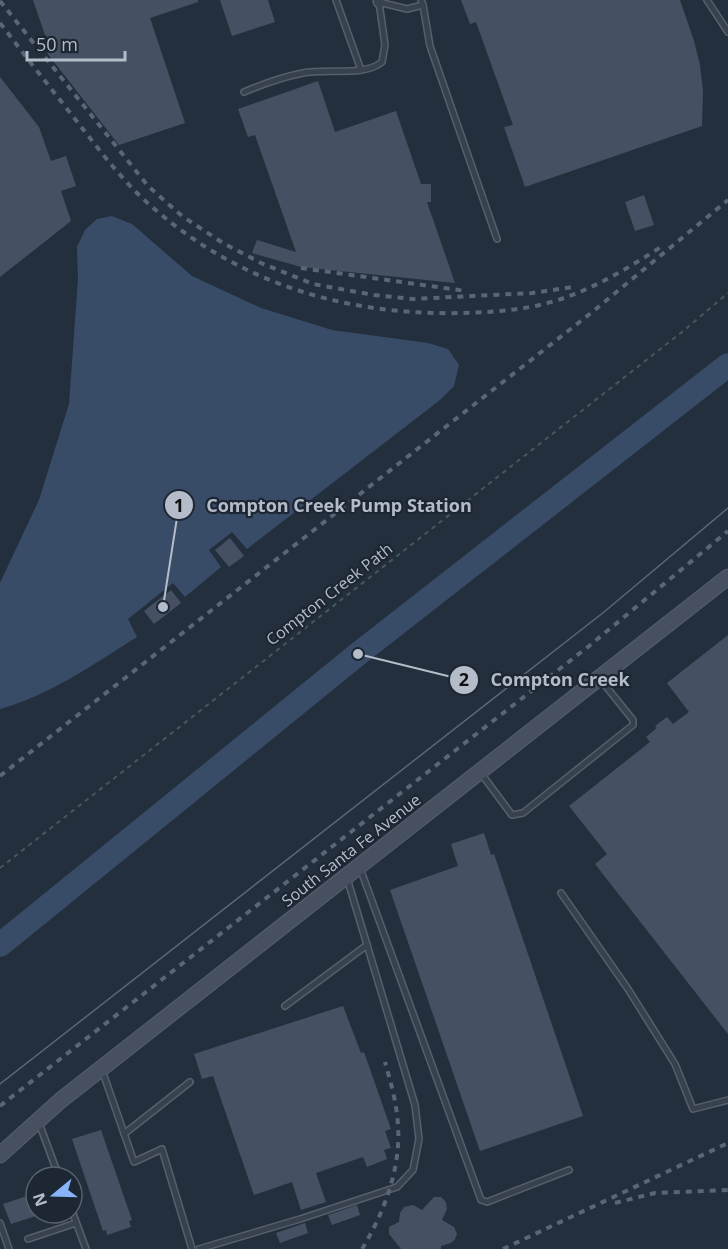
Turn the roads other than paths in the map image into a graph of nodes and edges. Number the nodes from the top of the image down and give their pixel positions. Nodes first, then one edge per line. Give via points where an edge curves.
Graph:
1 (336, 0) edge
2 (707, 0) edge
3 (379, 1) edge
4 (422, 3) edge
5 (728, 32) edge
6 (361, 70) junction
7 (244, 92) dead end
8 (497, 239) dead end
9 (728, 577) edge
10 (599, 678) junction
11 (480, 772) junction
12 (359, 866) junction
13 (346, 876) junction
14 (561, 893) dead end
15 (367, 945) junction
16 (285, 1006) dead end
17 (102, 1068) junction
18 (190, 1082) dead end
19 (728, 1100) edge
20 (38, 1122) junction
21 (124, 1134) junction
22 (0, 1155) edge
23 (54, 1165) edge
24 (569, 1170) dead end
25 (0, 1223) edge
26 (70, 1225) edge
27 (77, 1225) edge
28 (28, 1239) dead end
29 (9, 1249) edge
30 (86, 1249) edge
31 (192, 1249) edge
32 (199, 1249) edge

1 - 6 lane
2 - 5 lane
3 - 4 lane via 407,9
3 - 6 lane via 384,55 377,66
4 - 8 lane via 430,46
6 - 7 lane via 304,72
9 - 10 main road, South Santa Fe Avenue
10 - 11 main road, South Santa Fe Avenue
10 - 11 lane via 633,725 523,813 512,815
11 - 12 main road, South Santa Fe Avenue
12 - 13 main road, South Santa Fe Avenue
12 - 24 lane via 481,1200 487,1202
13 - 15 lane
13 - 17 main road, South Santa Fe Avenue
14 - 19 lane via 675,1064 693,1109
15 - 16 lane
15 - 32 lane via 415,1105 419,1139 413,1170 397,1187
17 - 20 main road, South Santa Fe Avenue
17 - 21 lane
18 - 21 lane
20 - 22 main road, South Santa Fe Avenue
20 - 23 lane
21 - 31 lane via 134,1162 162,1149
25 - 29 lane
26 - 28 lane
27 - 30 lane

